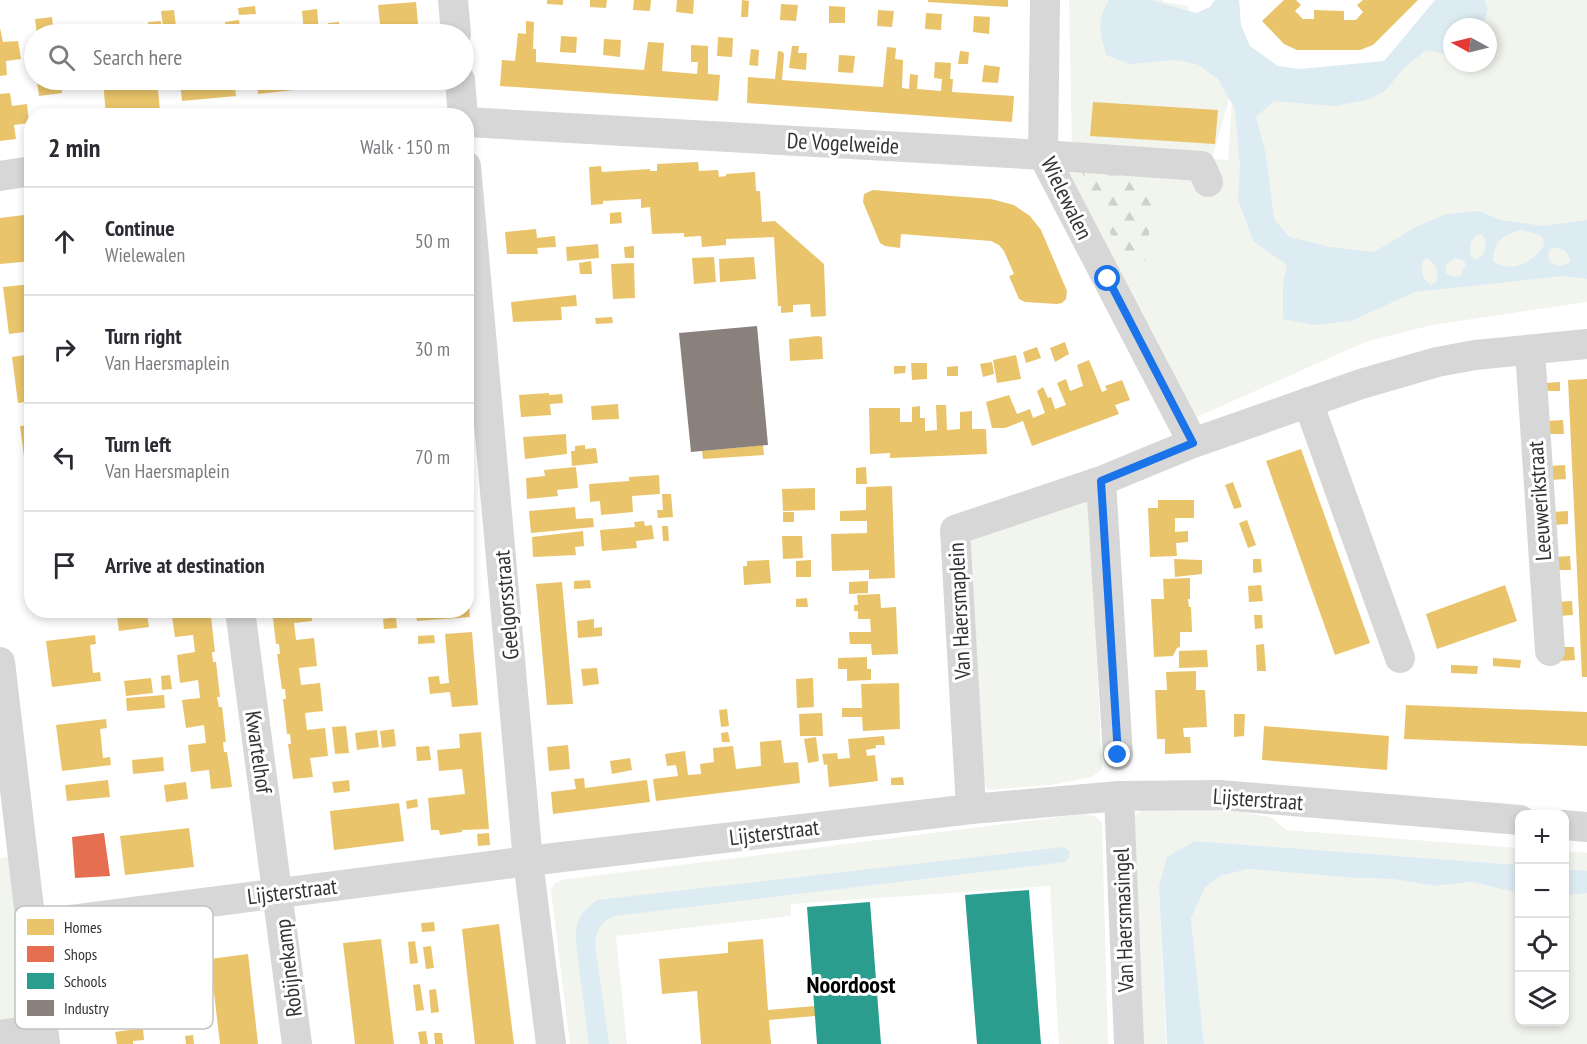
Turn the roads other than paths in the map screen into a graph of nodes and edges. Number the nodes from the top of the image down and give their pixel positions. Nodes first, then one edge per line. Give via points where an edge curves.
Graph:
1 (453, 0) edge
2 (1045, 0) edge
3 (455, 24) edge
4 (461, 90) edge
5 (462, 108) edge
6 (474, 122) edge
7 (1044, 155) junction
8 (24, 172) edge
9 (0, 176) edge
10 (1208, 182) dead end
11 (474, 256) edge
12 (1587, 344) edge
13 (1530, 350) junction
14 (1308, 402) junction
15 (1193, 443) junction
16 (1101, 481) junction
17 (241, 618) edge
18 (1550, 651) dead end
19 (1400, 658) dead end
20 (0, 662) edge
21 (1118, 755) dead end
22 (1119, 796) junction
23 (971, 809) junction
24 (9, 818) edge
25 (1515, 820) edge
26 (1569, 825) edge
27 (1587, 827) edge
28 (528, 861) junction
29 (278, 893) junction
30 (28, 906) edge
31 (178, 906) edge
32 (0, 1035) edge
33 (44, 1036) edge
34 (297, 1044) edge
35 (551, 1044) edge
36 (1129, 1044) edge

1 - 3 street
2 - 7 street, Wielewalen
4 - 5 street
6 - 7 street, De Vogelweide
7 - 10 street, De Vogelweide via 1201,166
7 - 15 street, Wielewalen
8 - 9 street
11 - 28 street, Geelgorsstraat
12 - 13 street
13 - 14 street via 1437,362
13 - 18 street, Leeuwerikstraat
14 - 15 street
14 - 19 street
15 - 16 street, Van Haersmaplein
16 - 21 street
16 - 23 street, Van Haersmaplein via 955,530
17 - 29 street, Kwartelhof
20 - 24 street
22 - 23 street, Lijsterstraat
22 - 25 street, Lijsterstraat via 1220,795
22 - 36 street, Van Haersmasingel
23 - 28 street, Lijsterstraat
24 - 30 street
26 - 27 street
28 - 29 street, Lijsterstraat
28 - 35 street, Geelgorsstraat
29 - 31 street, Lijsterstraat
29 - 34 street, Robijnekamp
32 - 33 street

